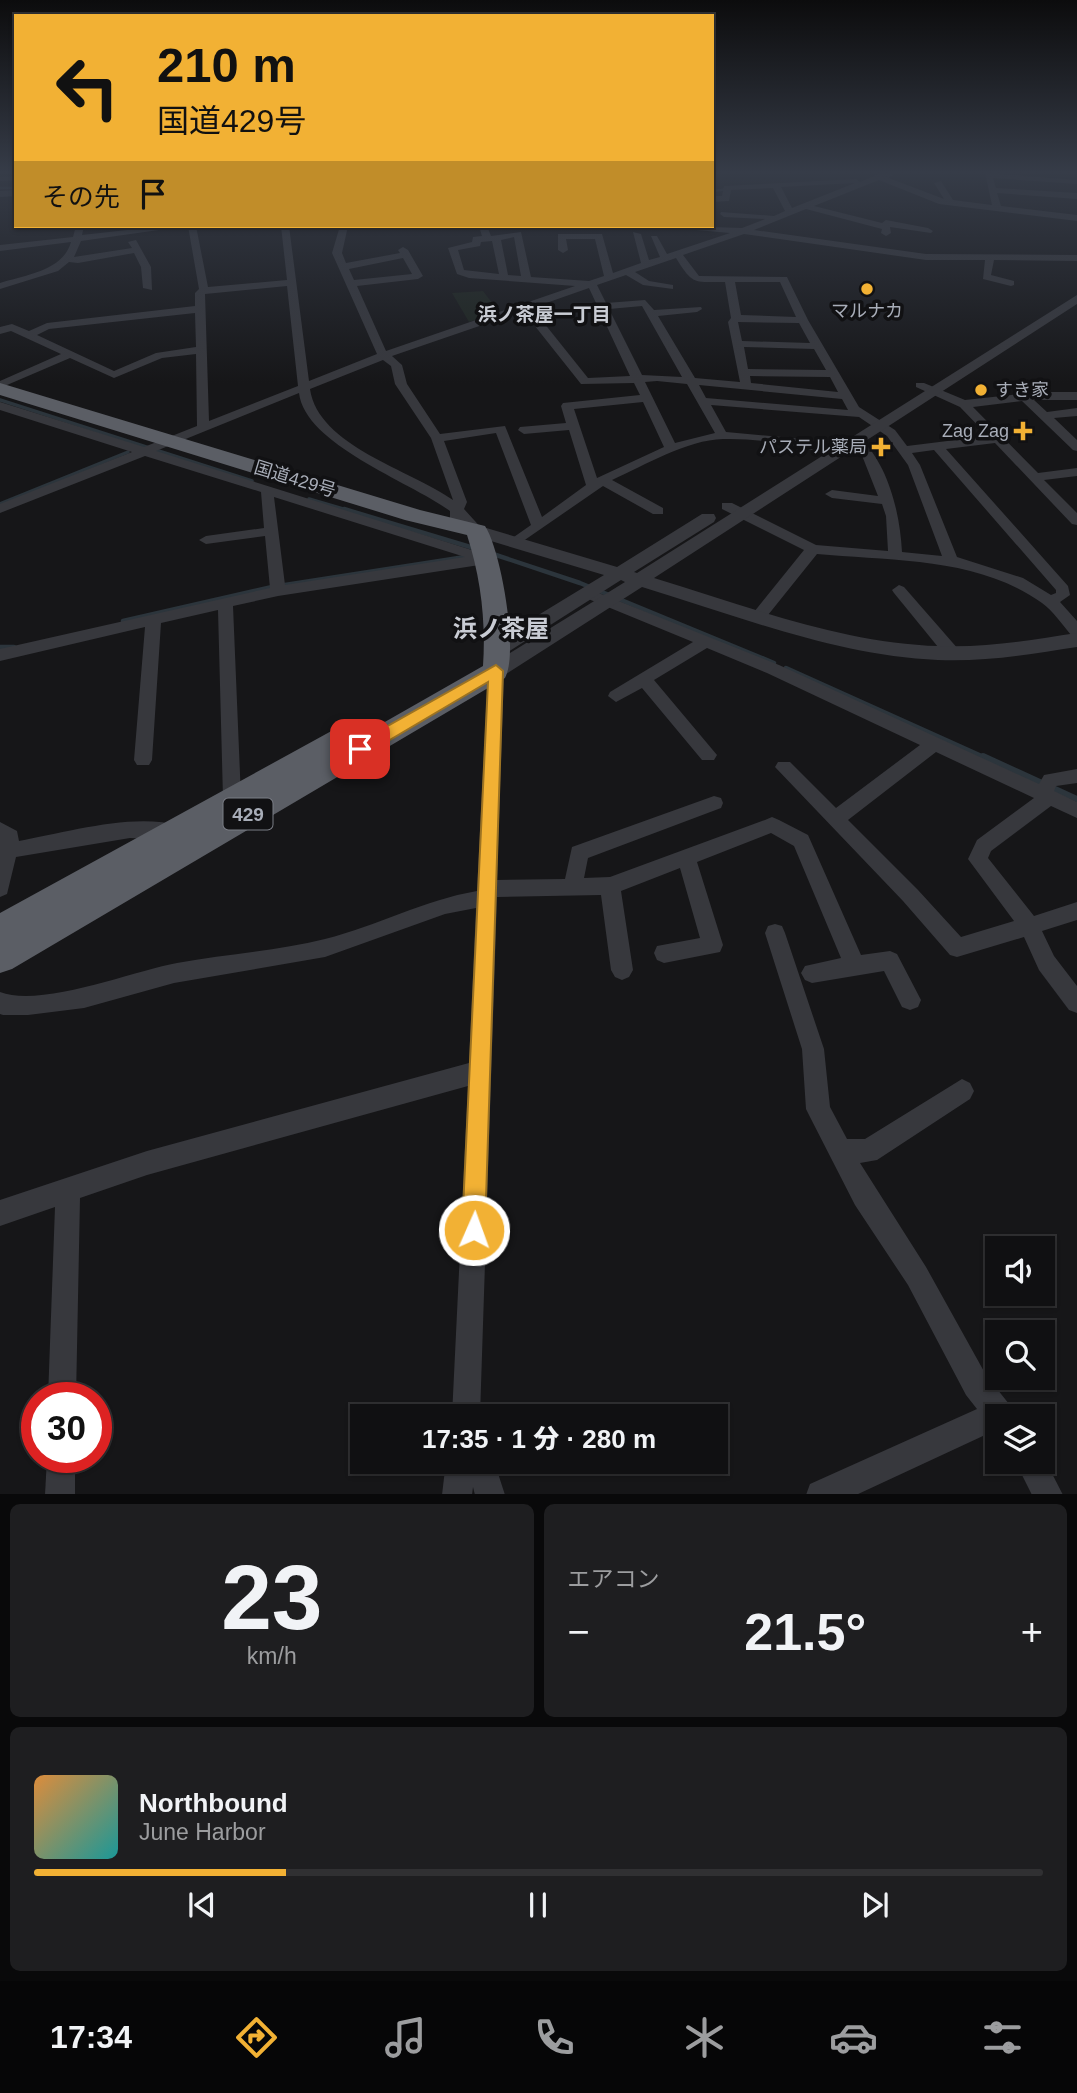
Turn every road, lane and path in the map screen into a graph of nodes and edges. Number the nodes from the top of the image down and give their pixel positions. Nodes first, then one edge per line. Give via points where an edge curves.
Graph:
1 (50, 243) edge
2 (75, 243) edge
3 (134, 243) edge
4 (195, 243) edge
5 (287, 243) edge
6 (340, 243) edge
7 (477, 243) edge
8 (493, 243) edge
9 (520, 243) edge
10 (562, 243) edge
11 (601, 243) edge
12 (639, 243) edge
13 (657, 243) edge
14 (710, 243) edge
15 (740, 243) edge
16 (797, 243) edge
17 (889, 243) edge
18 (740, 247) dead end
19 (0, 248) edge
20 (137, 250) junction
21 (563, 250) dead end
22 (883, 251) junction
23 (678, 254) junction
24 (106, 255) junction
25 (67, 258) junction
26 (665, 258) junction
27 (1077, 258) edge
28 (990, 259) junction
29 (646, 264) junction
30 (343, 267) junction
31 (109, 268) dead end
32 (627, 271) junction
33 (503, 277) junction
34 (609, 277) junction
35 (526, 278) junction
36 (729, 279) junction
37 (292, 282) junction
38 (1011, 283) dead end
39 (349, 284) junction
40 (590, 284) junction
41 (0, 286) edge
42 (1077, 286) edge
43 (669, 287) dead end
44 (148, 288) dead end
45 (204, 290) junction
46 (1077, 299) edge
47 (525, 306) junction
48 (601, 307) junction
49 (74, 308) dead end
50 (200, 309) junction
51 (697, 309) dead end
52 (652, 313) junction
53 (736, 318) junction
54 (803, 320) junction
55 (73, 323) junction
56 (0, 331) edge
57 (29, 335) junction
58 (738, 344) junction
59 (818, 346) junction
60 (201, 350) junction
61 (70, 354) junction
62 (385, 355) junction
63 (834, 374) junction
64 (745, 378) junction
65 (638, 379) junction
66 (692, 380) junction
67 (0, 387) edge
68 (305, 387) junction
69 (926, 388) junction
70 (847, 396) junction
71 (1077, 396) edge
72 (648, 398) junction
73 (1025, 398) junction
74 (703, 401) junction
75 (964, 404) junction
76 (0, 406) edge
77 (1077, 412) edge
78 (1044, 416) junction
79 (867, 420) junction
80 (573, 426) junction
81 (203, 427) junction
82 (524, 430) dead end
83 (1077, 431) edge
84 (1062, 433) junction
85 (722, 435) junction
86 (437, 438) junction
87 (998, 439) junction
88 (855, 440) junction
89 (937, 446) junction
90 (152, 447) junction
91 (1077, 447) edge
92 (820, 448) junction
93 (671, 449) junction
94 (904, 450) junction
95 (1077, 472) edge
96 (1034, 477) junction
97 (598, 484) junction
98 (267, 490) junction
99 (832, 494) dead end
100 (887, 501) junction
101 (0, 509) edge
102 (734, 510) junction
103 (658, 511) dead end
104 (450, 517) junction
105 (1077, 521) edge
106 (538, 524) junction
107 (271, 531) junction
108 (205, 540) dead end
109 (516, 542) junction
110 (482, 548) junction
111 (813, 549) junction
112 (895, 557) junction
113 (951, 561) junction
114 (620, 572) junction
115 (641, 579) junction
116 (277, 588) junction
117 (899, 590) dead end
118 (602, 594) junction
119 (1050, 601) junction
120 (225, 602) junction
121 (759, 616) junction
122 (153, 620) junction
123 (1077, 631) edge
124 (1077, 640) edge
125 (707, 641) junction
126 (953, 654) junction
127 (0, 655) edge
128 (497, 660) junction
129 (645, 678) junction
130 (617, 695) dead end
131 (935, 743) junction
132 (708, 755) dead end
133 (143, 760) dead end
134 (784, 767) dead end
135 (1077, 776) edge
136 (1047, 790) junction
137 (232, 798) junction
138 (714, 803) dead end
139 (1077, 810) edge
140 (836, 819) junction
141 (0, 830) edge
142 (172, 832) junction
143 (4, 851) edge
144 (686, 857) junction
145 (610, 886) junction
146 (573, 887) junction
147 (0, 888) edge
148 (486, 893) junction
149 (1077, 911) edge
150 (1030, 926) junction
151 (0, 930) edge
152 (775, 933) dead end
153 (664, 954) dead end
154 (0, 958) edge
155 (855, 966) junction
156 (622, 970) dead end
157 (812, 973) dead end
158 (910, 1000) dead end
159 (0, 1002) edge
160 (1077, 1003) edge
161 (481, 1071) junction
162 (961, 1091) dead end
163 (840, 1151) junction
164 (68, 1190) junction
165 (0, 1213) edge
166 (62, 1382) edge
167 (467, 1404) edge
168 (991, 1404) edge
169 (985, 1422) edge
170 (61, 1473) edge
171 (459, 1474) edge
172 (483, 1474) edge
173 (1037, 1474) edge
174 (60, 1494) edge
175 (457, 1494) edge
176 (490, 1494) edge
177 (821, 1494) edge
178 (1048, 1494) edge

1 - 19 street
2 - 25 street
3 - 20 street
4 - 45 street
5 - 37 street
6 - 30 street via 337,253
7 - 33 street via 453,248 460,272
8 - 33 street
9 - 35 street
10 - 21 street
11 - 34 street
12 - 29 street
13 - 26 street
14 - 23 street
15 - 18 street
16 - 22 street
17 - 22 street
20 - 24 street
20 - 44 street via 146,267
22 - 28 street
23 - 26 street
23 - 36 street via 693,277
24 - 25 street
24 - 31 street
25 - 41 street via 47,273
26 - 29 street
27 - 28 street
28 - 38 street via 986,277
29 - 32 street
30 - 39 street
30 - 39 street via 404,253 418,276
32 - 34 street
32 - 43 street via 646,283
33 - 35 street
34 - 40 street
35 - 40 street
36 - 53 street
36 - 54 street via 784,279
37 - 45 street
37 - 68 street
39 - 62 street
40 - 47 street
40 - 48 street
42 - 69 street
45 - 50 street
46 - 69 street
47 - 62 street
47 - 65 street via 584,382
48 - 52 street via 645,303
48 - 65 street
49 - 55 street
50 - 55 street
50 - 60 street
51 - 52 street
52 - 66 street
53 - 54 street
53 - 58 street
54 - 59 street
55 - 57 street via 47,326
56 - 57 street via 12,327
57 - 61 street
58 - 59 street
58 - 64 street
59 - 63 street
60 - 61 street via 160,355 114,375
60 - 81 street
61 - 67 street
62 - 68 street
62 - 86 street via 396,365 401,384
63 - 64 street
63 - 70 street
64 - 66 street
64 - 70 street via 799,393
65 - 66 street
65 - 72 street
66 - 74 street
67 - 90 highway, 国道429号
68 - 81 street
68 - 104 street via 306,402 321,427 346,447 419,482
69 - 75 street
69 - 79 street
70 - 79 street
71 - 73 street
72 - 80 street via 566,405
72 - 93 street
73 - 75 street
73 - 78 street
74 - 79 street
74 - 85 street
75 - 87 street
76 - 90 street
77 - 78 street
78 - 84 street
79 - 88 street
79 - 92 street
79 - 94 street via 891,433
80 - 82 street
80 - 97 street
81 - 90 street
83 - 84 street
84 - 91 street
85 - 92 street
85 - 93 street
86 - 104 street via 460,502
86 - 106 street via 501,429
87 - 89 street
87 - 96 street
88 - 100 street via 867,451
88 - 102 street
89 - 94 street
89 - 119 street via 1063,589 1063,595
90 - 98 street
90 - 101 street
90 - 104 highway, 国道429号
92 - 102 street
93 - 97 street
94 - 113 street
95 - 96 street
96 - 105 street
97 - 103 street
97 - 106 street
98 - 107 street
98 - 110 street
99 - 100 street
100 - 112 street via 893,516
102 - 111 street
102 - 114 street
102 - 115 street
104 - 110 highway, 国道429号
106 - 109 street
107 - 108 street
107 - 116 street
109 - 110 street
109 - 114 street
110 - 116 street
110 - 128 highway via 498,627
111 - 112 street
111 - 121 street
112 - 113 street
113 - 119 street via 1018,581
114 - 115 street
114 - 118 street
115 - 118 street
115 - 121 street
116 - 120 street
117 - 126 street
118 - 125 street
118 - 128 street
119 - 123 street
120 - 122 street
120 - 137 street
121 - 126 street via 866,645
122 - 127 street
122 - 133 street
124 - 126 street
125 - 129 street
125 - 131 street
128 - 137 highway, 429 via 447,681
128 - 148 street
128 - 154 highway, 429
129 - 130 street
129 - 132 street
131 - 136 street
131 - 140 street
134 - 140 street
135 - 136 street
136 - 139 street
136 - 150 street via 984,846 978,859
137 - 142 highway, 429
138 - 146 street via 579,853
140 - 150 street via 957,948
141 - 143 street via 9,837
142 - 143 street via 130,830
142 - 151 highway, 429
143 - 147 street
144 - 145 street
144 - 153 street via 713,945
144 - 155 street via 772,825 800,841
145 - 146 street
145 - 156 street
146 - 148 street
148 - 159 street via 325,948 174,974 84,998 28,1005
148 - 161 street
149 - 150 street
150 - 160 street via 1046,963
152 - 163 street via 813,1049 818,1110
155 - 157 street
155 - 158 street via 890,961
161 - 164 street via 147,1163
161 - 167 street
162 - 163 street via 868,1151
163 - 168 street
164 - 165 street
164 - 166 street
169 - 177 street
170 - 174 street
171 - 175 street
172 - 176 street
173 - 178 street

